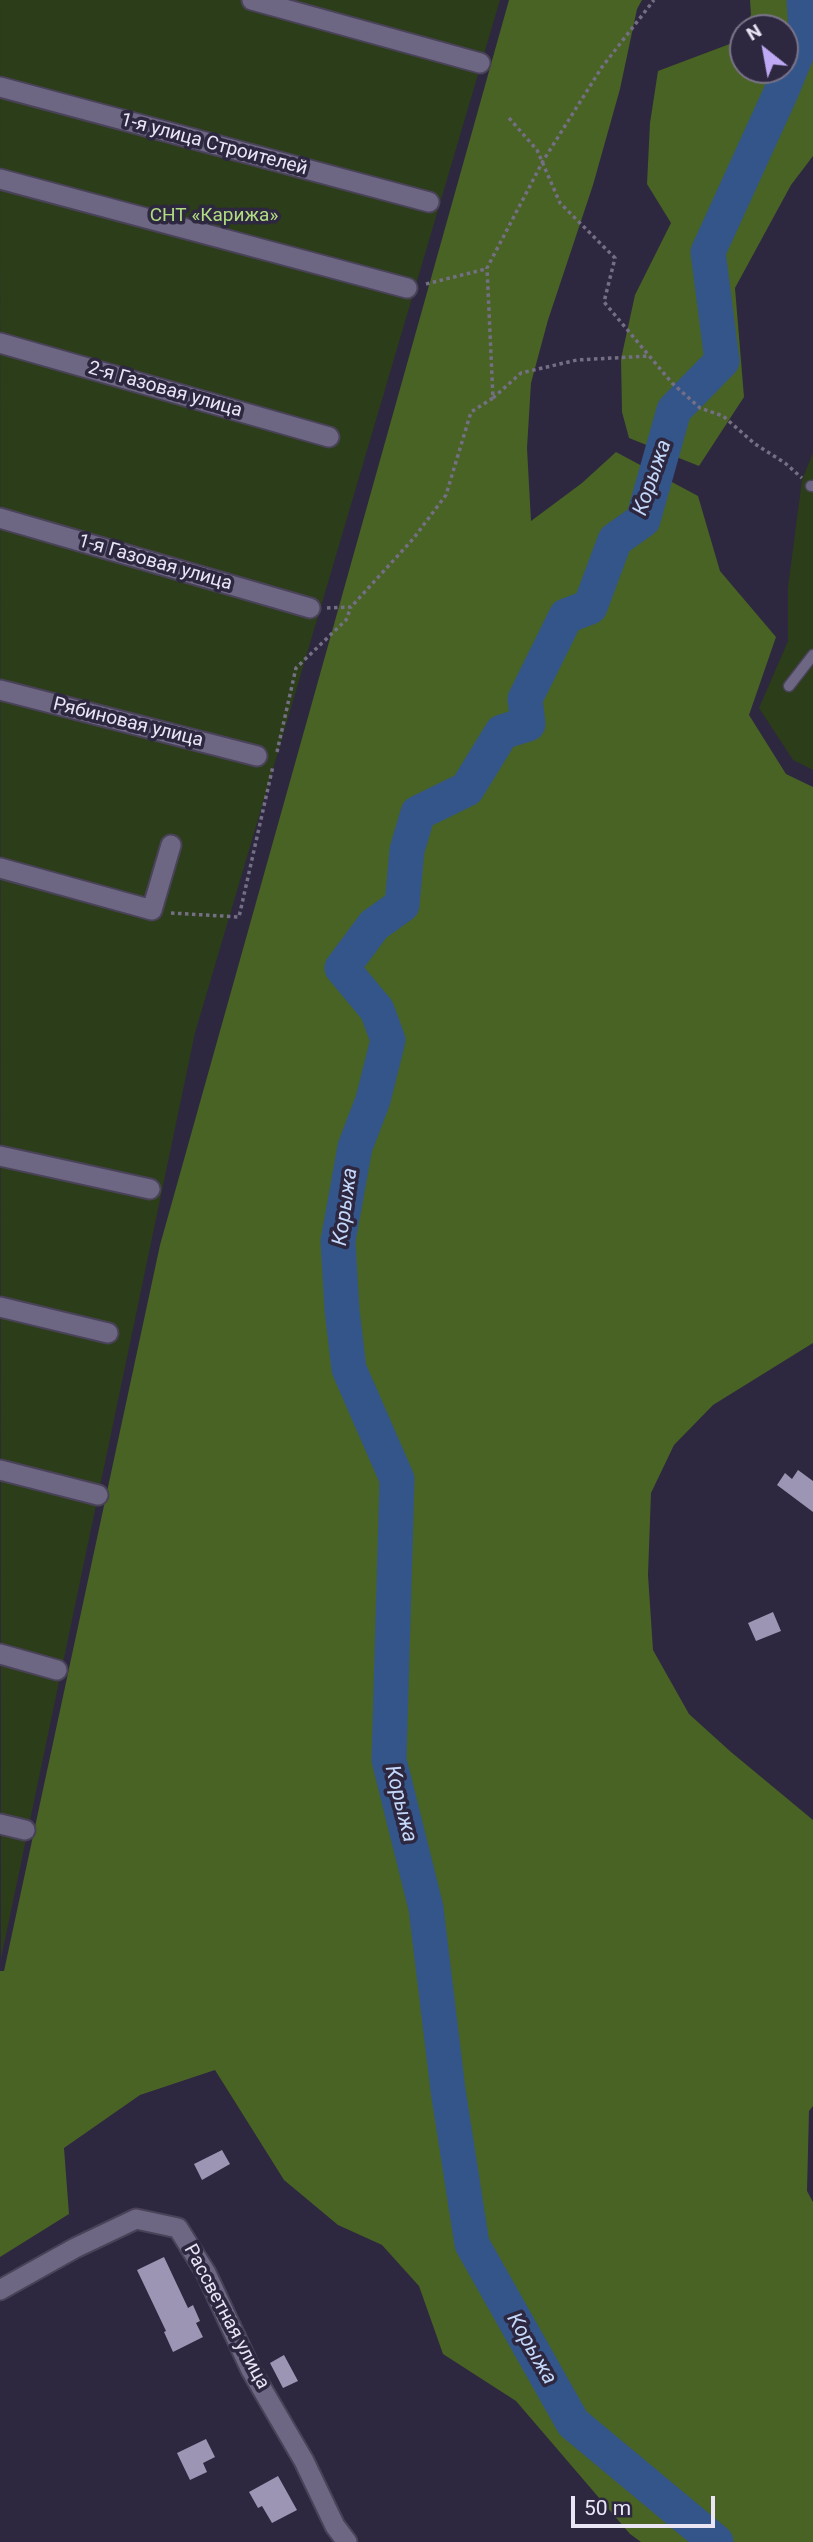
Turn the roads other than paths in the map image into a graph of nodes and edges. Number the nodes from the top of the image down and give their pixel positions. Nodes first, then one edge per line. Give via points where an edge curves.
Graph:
1 (252, 0) edge
2 (480, 63) dead end
3 (0, 87) edge
4 (0, 179) edge
5 (429, 202) dead end
6 (407, 288) road end
7 (0, 344) edge
8 (330, 437) dead end
9 (0, 518) edge
10 (310, 608) road end
11 (813, 655) edge
12 (789, 686) dead end
13 (0, 690) edge
14 (257, 756) dead end
15 (171, 845) dead end
16 (0, 868) edge
17 (0, 1156) edge
18 (150, 1189) dead end
19 (0, 1307) edge
20 (108, 1333) dead end
21 (0, 1470) edge
22 (98, 1495) dead end
23 (0, 1654) edge
24 (57, 1670) dead end
25 (0, 1824) edge
26 (25, 1830) dead end
27 (0, 2290) edge
28 (347, 2542) edge

1 - 2 street
3 - 5 street, 1-я улица Строителей
4 - 6 street
7 - 8 street, 2-я Газовая улица
9 - 10 street, 1-я Газовая улица
11 - 12 lane
13 - 14 street, Рябиновая улица
15 - 16 street via 152,910
17 - 18 street
19 - 20 street
21 - 22 street
23 - 24 street
25 - 26 street
27 - 28 street, Рассветная улица via 136,2219 178,2228

